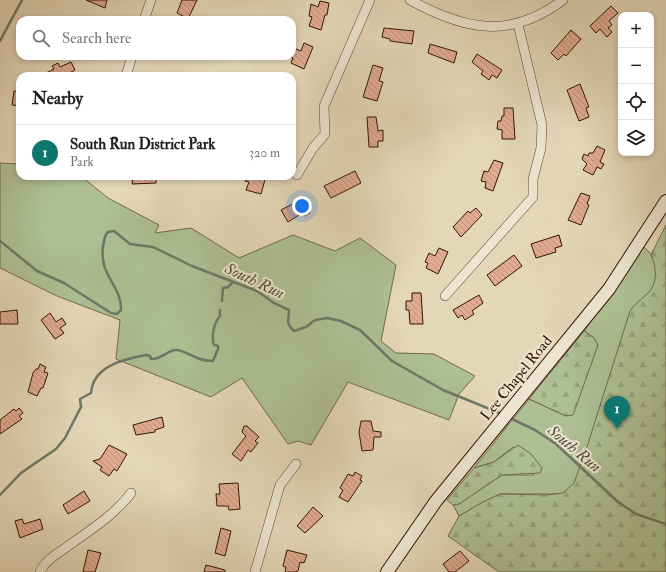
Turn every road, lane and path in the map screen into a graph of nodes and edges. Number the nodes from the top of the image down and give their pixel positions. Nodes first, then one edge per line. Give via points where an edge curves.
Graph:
1 (151, 0) edge
2 (370, 0) edge
3 (410, 0) edge
4 (563, 0) edge
5 (145, 16) edge
6 (518, 24) junction
7 (131, 60) edge
8 (127, 72) edge
9 (297, 176) dead end
10 (666, 201) edge
11 (445, 296) dead end
12 (296, 464) dead end
13 (131, 493) dead end
14 (40, 572) edge
15 (255, 572) edge
16 (387, 572) edge

1 - 5 street
2 - 9 street via 324,106 325,134 313,148
3 - 6 street via 459,23 488,26
4 - 6 street via 546,12
6 - 11 street via 542,124 541,148 533,179 533,197
7 - 8 street
10 - 16 main road, Lee Chapel Road via 609,289 436,501
12 - 15 street via 280,485
13 - 14 street via 119,507 42,566

